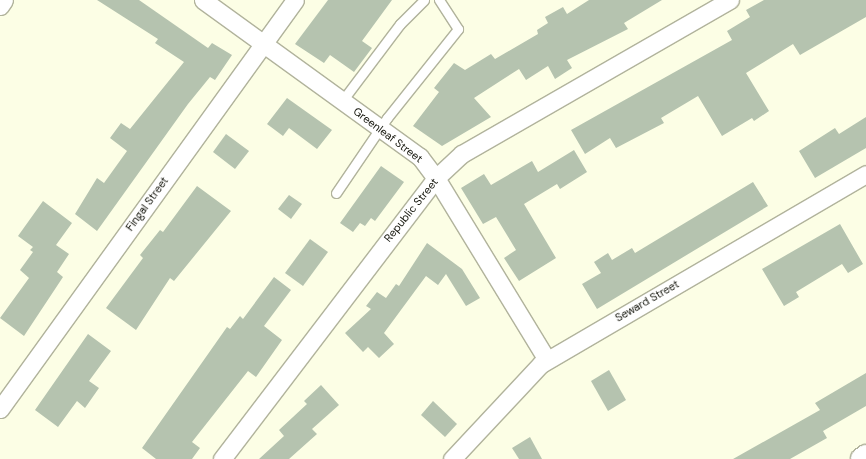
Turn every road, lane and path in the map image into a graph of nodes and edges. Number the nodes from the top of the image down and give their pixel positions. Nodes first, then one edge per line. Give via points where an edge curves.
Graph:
1 (4, 0) edge
2 (203, 0) edge
3 (294, 0) edge
4 (424, 0) edge
5 (439, 0) edge
6 (730, 0) edge
7 (0, 6) edge
8 (263, 43) junction
9 (342, 101) junction
10 (380, 128) junction
11 (866, 174) edge
12 (436, 178) junction
13 (336, 193) dead end
14 (547, 360) junction
15 (0, 409) edge
16 (866, 456) edge
17 (222, 459) edge
18 (452, 459) edge
19 (862, 459) edge

1 - 7 street
2 - 8 street, Greenleaf Street
3 - 8 street, Fingal Street
4 - 9 lane via 400,24
5 - 10 lane via 458,29
6 - 12 street, Republic Street via 462,154
8 - 9 street, Greenleaf Street
8 - 15 street, Fingal Street
9 - 10 street, Greenleaf Street
10 - 12 street, Greenleaf Street via 420,157
10 - 13 lane
11 - 14 street, Seward Street
12 - 14 street, Greenleaf Street
12 - 17 street, Republic Street
14 - 18 street, Seward Street via 534,368
16 - 19 street

